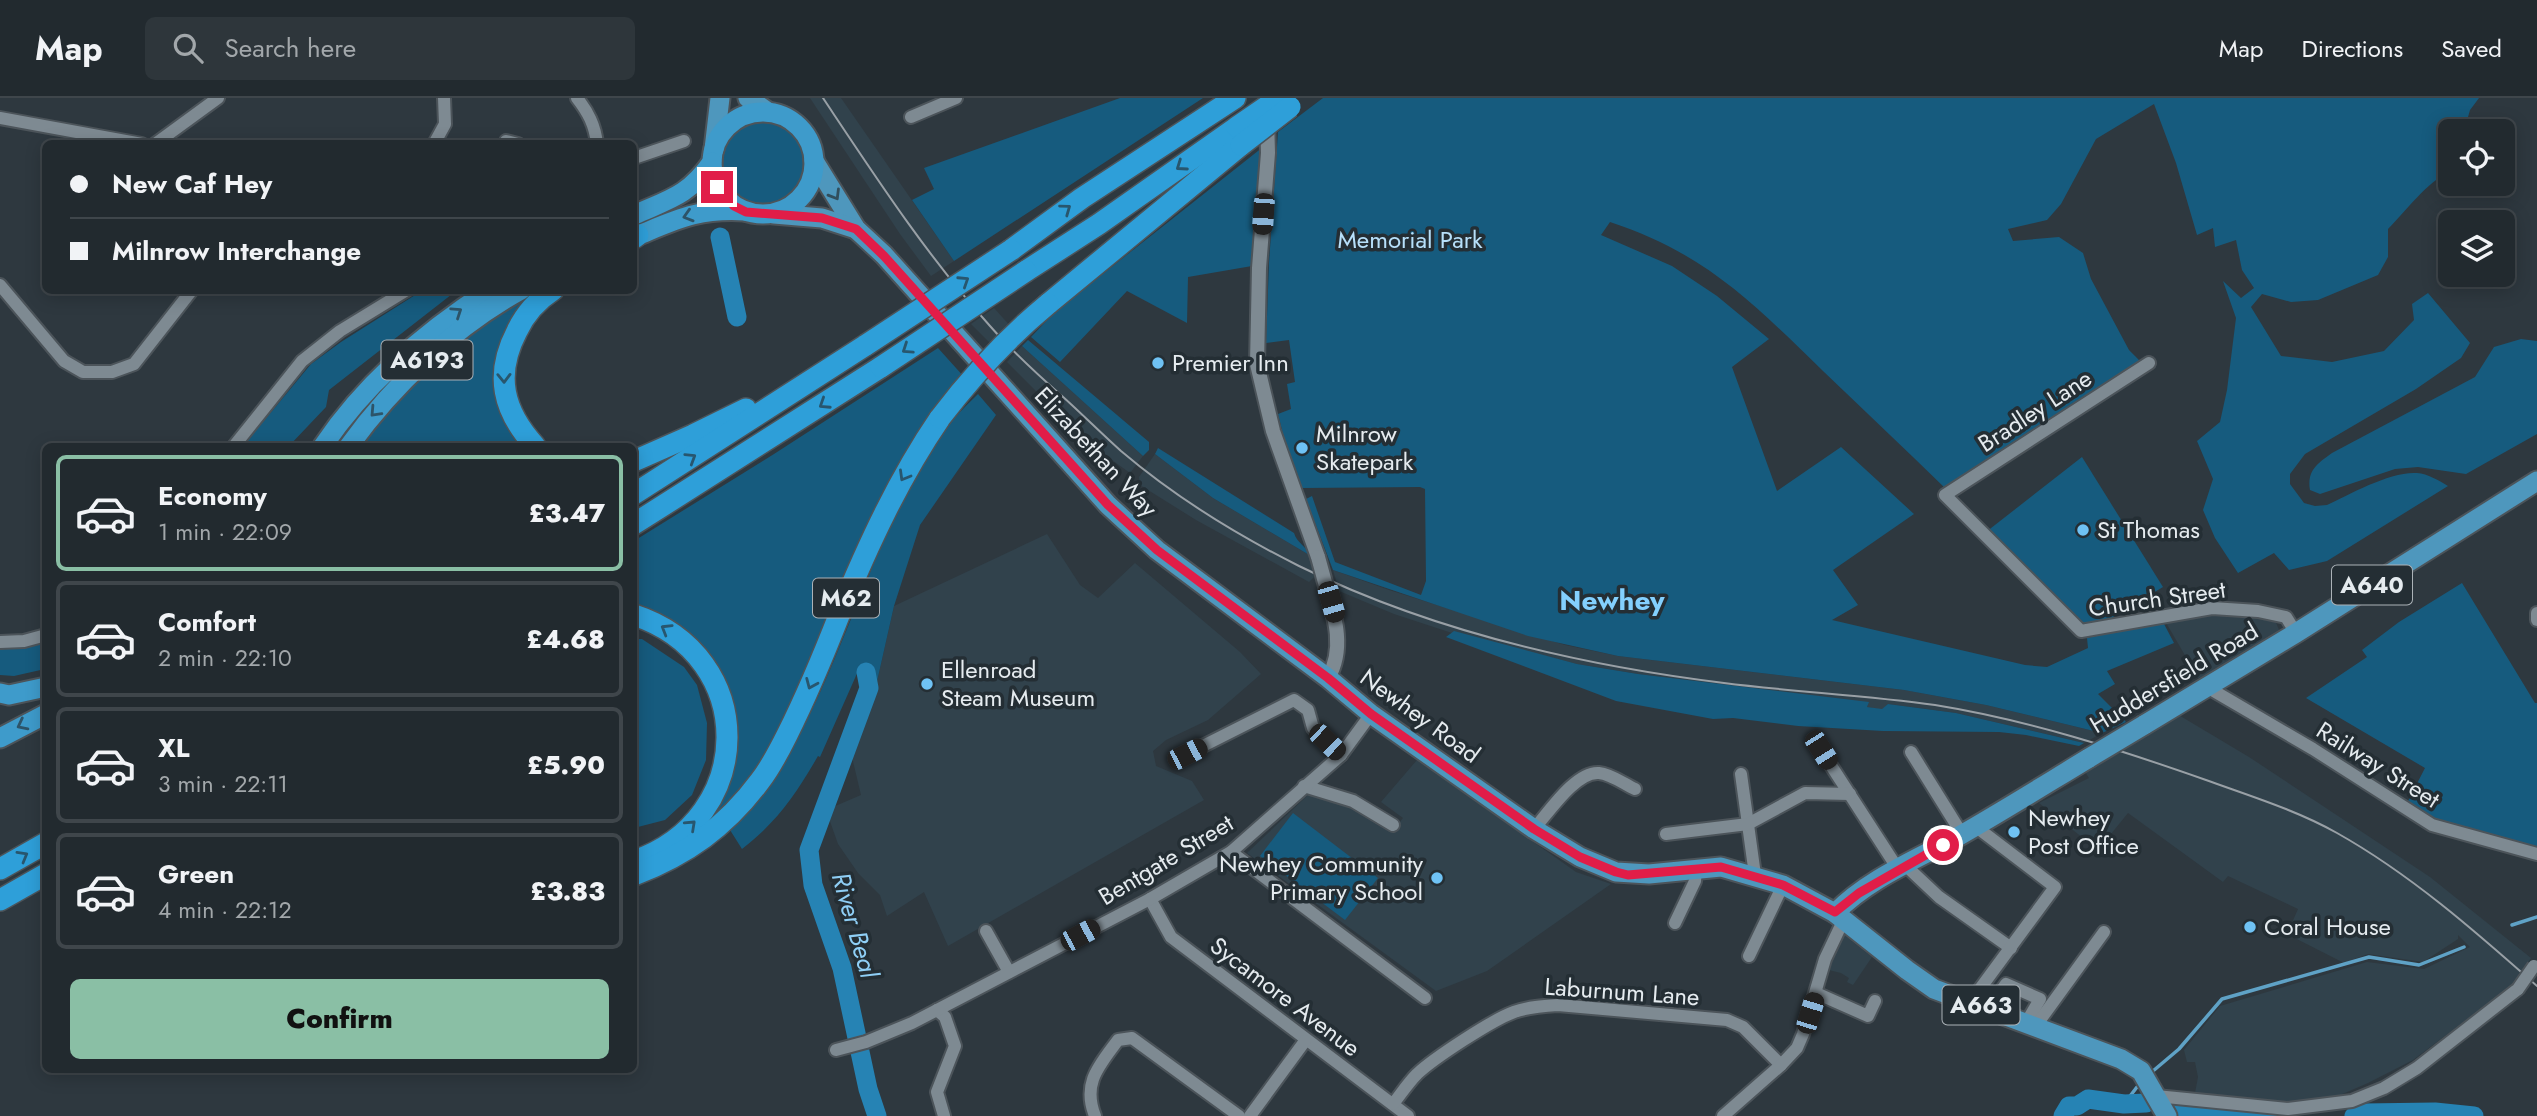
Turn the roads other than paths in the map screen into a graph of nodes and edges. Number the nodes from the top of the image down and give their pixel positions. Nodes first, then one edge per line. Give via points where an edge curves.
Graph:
1 (218, 98) edge
2 (444, 98) edge
3 (577, 98) edge
4 (720, 98) edge
5 (748, 98) edge
6 (956, 98) edge
7 (1234, 98) edge
8 (1262, 98) edge
9 (1290, 101) edge
10 (768, 112) junction
11 (911, 117) dead end
12 (0, 118) edge
13 (1239, 136) junction
14 (70, 137) edge
15 (101, 140) edge
16 (166, 140) edge
17 (437, 140) edge
18 (597, 140) edge
19 (684, 141) dead end
20 (713, 156) junction
21 (637, 157) edge
22 (814, 161) junction
23 (746, 212) junction
24 (774, 214) junction
25 (637, 229) edge
26 (856, 229) junction
27 (637, 230) edge
28 (0, 285) edge
29 (189, 294) edge
30 (400, 294) edge
31 (484, 294) edge
32 (514, 294) edge
33 (549, 294) edge
34 (846, 359) junction
35 (2149, 363) dead end
36 (236, 443) edge
37 (325, 443) edge
38 (351, 443) edge
39 (533, 443) edge
40 (637, 460) edge
41 (2532, 490) edge
42 (637, 492) edge
43 (1945, 495) joint
44 (637, 522) edge
45 (2537, 613) edge
46 (637, 616) edge
47 (2537, 620) edge
48 (2296, 633) junction
49 (42, 636) edge
50 (0, 642) edge
51 (1328, 678) junction
52 (2207, 687) junction
53 (42, 688) edge
54 (0, 693) edge
55 (1371, 714) junction
56 (42, 716) edge
57 (0, 738) edge
58 (1821, 750) dead end
59 (1911, 752) dead end
60 (1187, 754) dead end
61 (1341, 755) junction
62 (1741, 774) dead end
63 (1304, 786) junction
64 (1635, 789) dead end
65 (1850, 794) junction
66 (1748, 824) junction
67 (1393, 825) dead end
68 (1534, 829) junction
69 (1968, 830) junction
70 (1666, 834) dead end
71 (42, 845) edge
72 (1231, 852) junction
73 (2537, 853) edge
74 (637, 860) edge
75 (1901, 867) junction
76 (1696, 868) junction
77 (0, 869) edge
78 (637, 874) edge
79 (42, 876) edge
80 (1755, 876) junction
81 (1783, 885) junction
82 (1150, 899) junction
83 (0, 900) edge
84 (1839, 916) junction
85 (1675, 923) dead end
86 (986, 931) dead end
87 (2104, 932) dead end
88 (2011, 948) junction
89 (1749, 956) dead end
90 (2535, 965) edge
91 (1009, 972) junction
92 (1816, 993) junction
93 (1425, 998) dead end
94 (1875, 1001) dead end
95 (1980, 1004) junction
96 (937, 1010) junction
97 (2031, 1025) junction
98 (1305, 1041) junction
99 (836, 1051) dead end
100 (1781, 1065) junction
101 (2156, 1096) junction
102 (1393, 1104) junction
103 (944, 1116) edge
104 (1095, 1116) edge
105 (1238, 1116) edge
106 (1250, 1116) edge
107 (1408, 1116) edge
108 (1723, 1116) edge
109 (2167, 1116) edge

1 - 16 street
2 - 17 street via 445,124
3 - 18 street via 588,113
4 - 20 main road
5 - 10 main road
6 - 11 street
34 -> 7 highway, bridge
8 - 51 street, Newhey Road, bridge via 1268,153 1256,364 1335,617 1336,660
9 - 13 highway, M62, bridge
10 - 20 highway via 740,117 729,125 719,136
10 - 22 highway via 795,123 805,134
12 - 14 street
13 -> 44 highway, M62, bridge
13 -> 78 highway, M62, bridge via 979,369 940,418 892,496 807,694 760,782 707,838
14 - 15 street
19 - 21 street
20 - 23 highway via 719,190
20 - 25 highway via 698,181
22 - 24 highway via 808,189
22 -> 26 main road, Elizabethan Way
23 - 24 highway
23 -> 27 highway via 717,209
24 - 26 main road, Elizabethan Way via 822,218
26 - 51 main road, Elizabethan Way via 1108,505 1157,550
28 - 29 street via 64,361 83,372 112,372 134,364
30 - 36 street via 302,361
37 -> 31 highway, A6193 via 398,359
32 -> 38 highway, A6193 via 462,329 408,377
33 -> 39 highway via 525,315 503,369 510,411
34 - 40 highway
42 -> 34 highway
35 - 43 street, Bradley Lane
41 - 48 main road, Huddersfield Road / A640
43 - 48 street, Church Street via 2081,631 2212,608 2286,617
45 - 47 street
74 -> 46 highway via 685,831 705,811 719,780 727,741 718,688 700,659 678,636
48 - 52 main road, Huddersfield Road / A640
49 - 50 street
51 - 55 main road, Newhey Road
52 - 69 main road, Huddersfield Road / A640, bridge
52 - 73 street, Railway Street via 2432,825
53 - 54 highway
55 - 61 street, Bentgate Street
55 - 68 main road, Newhey Road
56 -> 57 highway
58 - 65 street
59 - 69 street
60 - 61 street via 1294,699 1308,710 1313,728
61 - 63 street, Bentgate Street
62 - 66 street
63 - 67 street via 1353,801
63 - 72 street, Bentgate Street
64 - 68 street via 1602,773 1588,773
65 - 66 street via 1805,793
65 - 75 street
66 - 70 street
66 - 80 street
68 - 76 main road, Newhey Road via 1580,857 1628,875
69 - 75 main road, Huddersfield Road / A640
69 - 88 street via 2055,887
77 -> 71 highway
72 - 82 street, Bentgate Street
72 - 93 street
75 - 84 main road, Huddersfield Road / A640 via 1851,898
75 - 88 street
76 - 80 main road, Newhey Road via 1721,867
76 - 85 street via 1695,881
79 - 83 highway
80 - 81 main road, Newhey Road
81 - 84 main road, Newhey Road
81 - 89 street
82 - 91 street, Bentgate Street
82 - 98 street, Sycamore Avenue via 1171,937
84 - 92 street
84 - 95 main road, A663 via 1934,989
86 - 91 street
87 - 97 street
88 - 95 street
90 - 101 street, bridge via 2518,989 2417,1069 2352,1101 2288,1109
91 - 96 street, Bentgate Street
92 - 94 street via 1868,1016
92 - 100 street via 1800,1041
95 - 97 main road, A663
95 - 97 street via 2006,984 2040,999
96 - 99 street, Bentgate Street
96 - 103 street via 945,1017 955,1046 937,1093
97 - 101 main road, A663 via 2121,1059 2141,1071
98 - 102 street, Sycamore Avenue
98 - 106 street
100 - 102 street, Laburnum Lane via 1743,1027 1727,1020 1535,1007 1499,1019 1424,1069
100 - 108 street
101 - 109 main road, A663
102 - 107 street, Sycamore Avenue
104 - 105 street via 1090,1087 1096,1070 1118,1040 1132,1038

